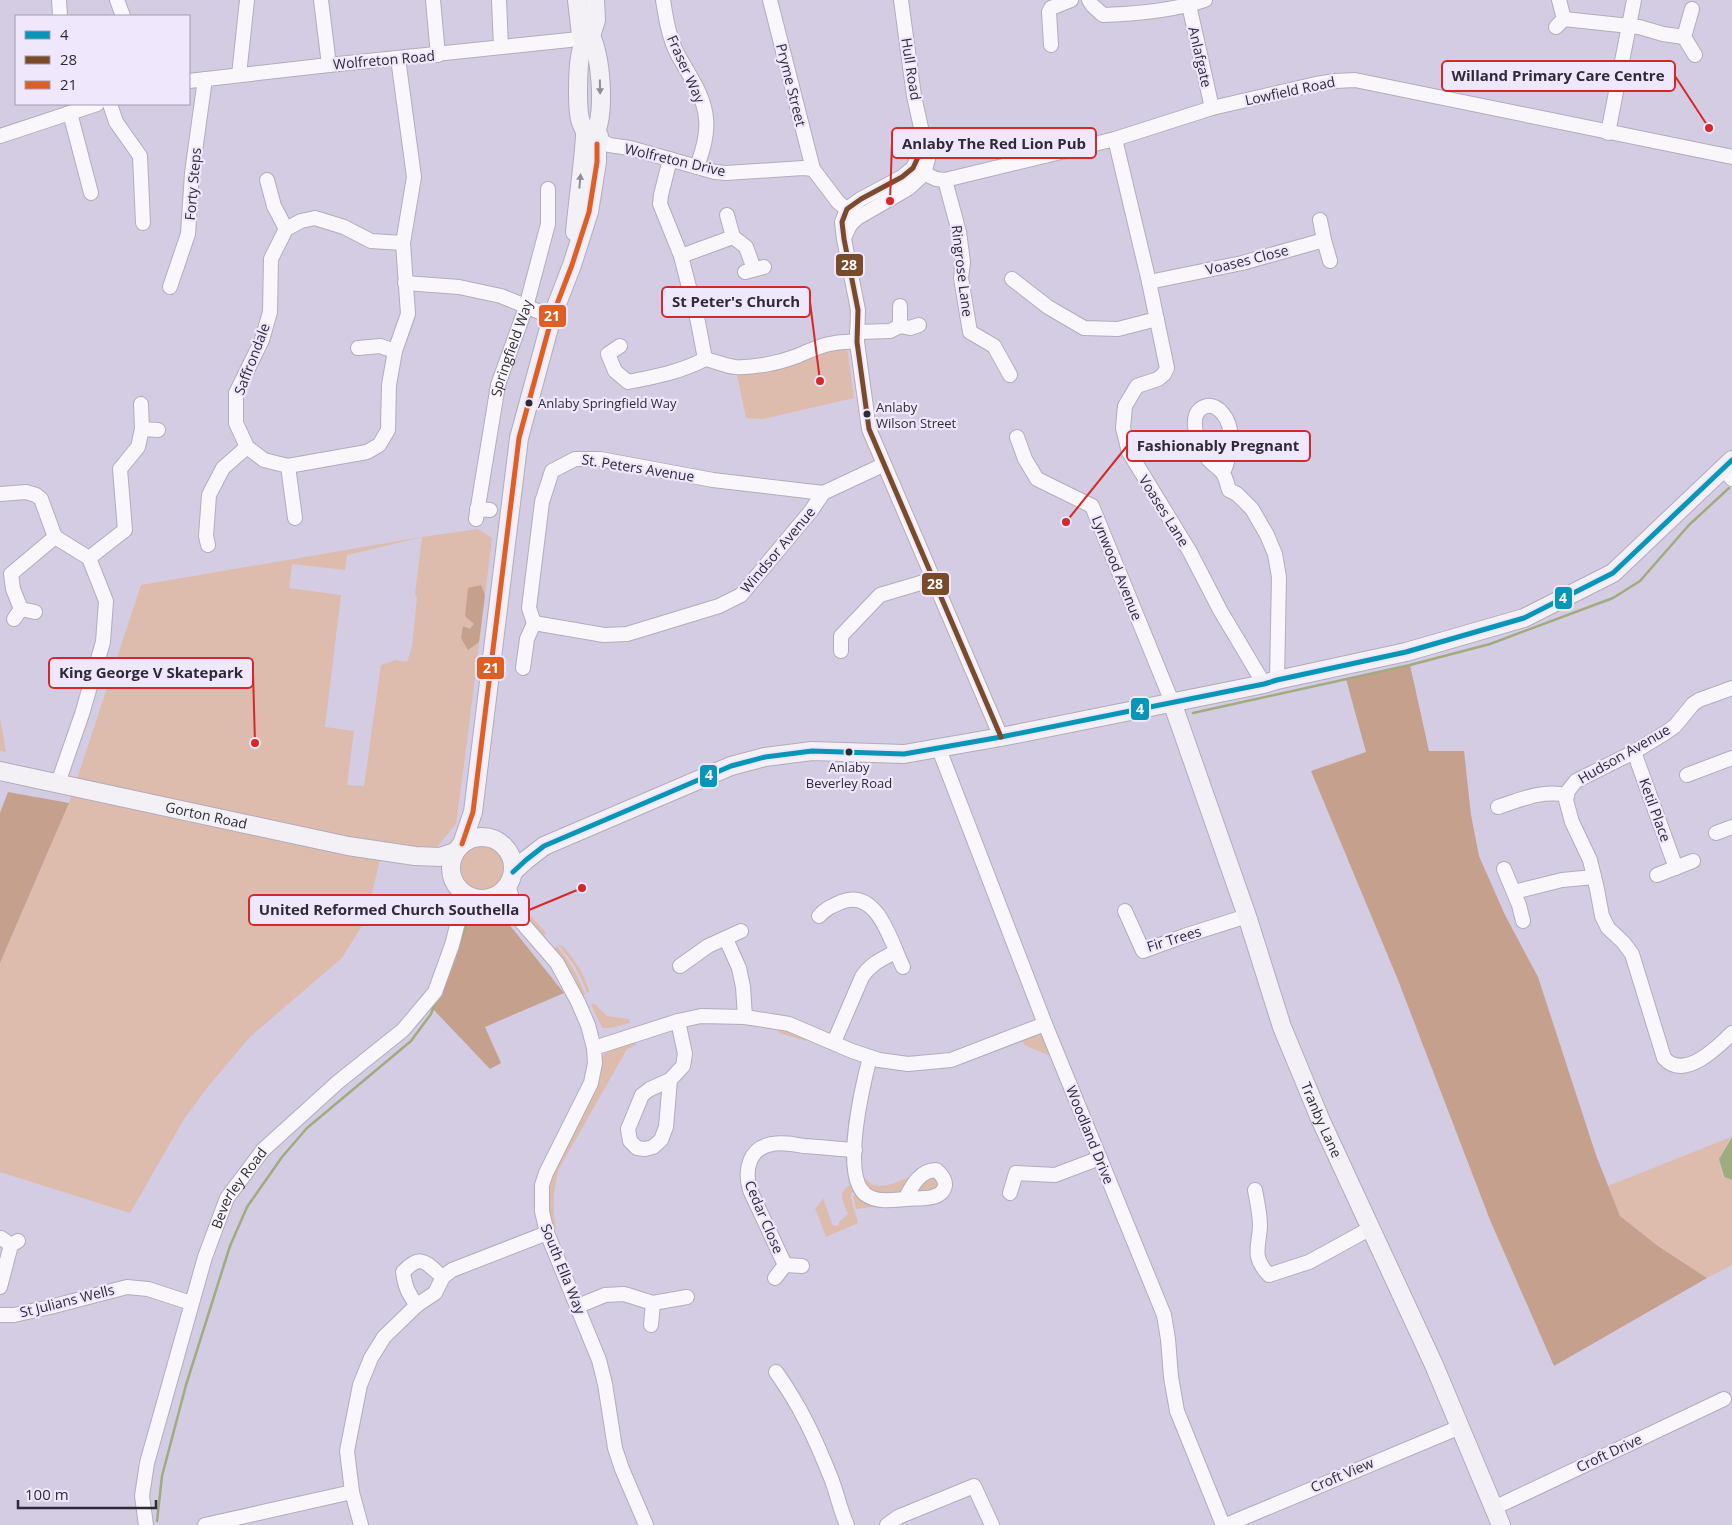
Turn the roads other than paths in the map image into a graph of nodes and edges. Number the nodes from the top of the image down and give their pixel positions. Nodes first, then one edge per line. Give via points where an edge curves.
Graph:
1 (60, 0) edge
2 (117, 0) edge
3 (247, 0) edge
4 (321, 0) edge
5 (433, 0) edge
6 (499, 0) edge
7 (577, 0) edge
8 (595, 0) edge
9 (663, 0) edge
10 (770, 0) edge
11 (901, 0) edge
12 (1071, 0) edge
13 (1089, 0) edge
14 (1205, 0) edge
15 (1558, 0) edge
16 (1634, 0) edge
17 (1189, 5) junction
18 (1036, 7) dead end
19 (1051, 8) junction
20 (1692, 9) dead end
21 (60, 15) edge
22 (122, 15) edge
23 (1629, 27) junction
24 (1684, 37) junction
25 (585, 40) junction
26 (1051, 45) dead end
27 (501, 47) junction
28 (438, 55) junction
29 (1695, 55) dead end
30 (398, 58) junction
31 (329, 65) junction
32 (239, 75) junction
33 (205, 79) junction
34 (190, 82) edge
35 (93, 105) edge
36 (110, 105) edge
37 (1212, 108) junction
38 (76, 109) edge
39 (1608, 133) junction
40 (0, 136) edge
41 (593, 138) junction
42 (1115, 139) junction
43 (1732, 157) edge
44 (670, 159) junction
45 (697, 167) junction
46 (813, 169) junction
47 (919, 171) junction
48 (266, 178) dead end
49 (945, 180) junction
50 (93, 188) dead end
51 (548, 188) dead end
52 (852, 214) junction
53 (727, 215) dead end
54 (1320, 220) dead end
55 (143, 223) dead end
56 (286, 229) junction
57 (733, 237) junction
58 (1324, 240) junction
59 (403, 243) junction
60 (681, 256) junction
61 (1330, 261) dead end
62 (754, 269) dead end
63 (1019, 280) dead end
64 (1149, 282) junction
65 (405, 283) junction
66 (170, 287) dead end
67 (900, 306) dead end
68 (526, 307) junction
69 (552, 317) junction
70 (1157, 319) junction
71 (900, 326) junction
72 (919, 326) dead end
73 (857, 337) junction
74 (620, 346) dead end
75 (358, 348) dead end
76 (395, 351) junction
77 (705, 359) junction
78 (1010, 375) dead end
79 (141, 404) dead end
80 (142, 429) junction
81 (158, 430) dead end
82 (1018, 437) dead end
83 (247, 448) junction
84 (883, 465) junction
85 (288, 466) junction
86 (1729, 469) edge
87 (1223, 473) dead end
88 (823, 493) junction
89 (0, 494) edge
90 (481, 513) dead end
91 (294, 520) dead end
92 (55, 537) junction
93 (202, 540) dead end
94 (89, 558) junction
95 (934, 579) junction
96 (23, 613) dead end
97 (534, 624) junction
98 (841, 653) dead end
99 (523, 668) dead end
100 (1270, 682) junction
101 (1732, 688) edge
102 (1172, 702) junction
103 (1001, 737) junction
104 (939, 748) junction
105 (1634, 752) junction
106 (1732, 758) edge
107 (0, 771) edge
108 (1687, 775) dead end
109 (58, 783) junction
110 (1567, 795) junction
111 (1498, 808) dead end
112 (472, 812) junction
113 (1732, 827) edge
114 (1716, 833) dead end
115 (491, 838) junction
116 (544, 846) junction
117 (459, 848) junction
118 (506, 848) junction
119 (415, 856) junction
120 (1693, 861) dead end
121 (1676, 868) junction
122 (1504, 869) dead end
123 (1657, 875) dead end
124 (1594, 877) junction
125 (510, 879) junction
126 (456, 884) junction
127 (1514, 892) junction
128 (484, 899) junction
129 (821, 909) dead end
130 (1125, 911) dead end
131 (1247, 916) junction
132 (518, 918) junction
133 (1523, 921) dead end
134 (458, 922) junction
135 (742, 931) dead end
136 (726, 939) junction
137 (895, 952) junction
138 (680, 966) dead end
139 (902, 967) dead end
140 (745, 1017) junction
141 (678, 1021) junction
142 (1046, 1024) junction
143 (1732, 1033) edge
144 (834, 1042) junction
145 (594, 1048) junction
146 (870, 1057) junction
147 (670, 1080) junction
148 (855, 1150) junction
149 (1100, 1158) junction
150 (1256, 1190) dead end
151 (1010, 1193) dead end
152 (906, 1199) dead end
153 (1371, 1228) junction
154 (547, 1232) junction
155 (10, 1241) edge
156 (785, 1265) junction
157 (802, 1266) dead end
158 (443, 1277) junction
159 (775, 1278) dead end
160 (0, 1287) edge
161 (692, 1297) dead end
162 (192, 1303) junction
163 (653, 1304) junction
164 (417, 1305) junction
165 (578, 1306) junction
166 (0, 1315) edge
167 (651, 1326) dead end
168 (776, 1372) dead end
169 (1724, 1399) dead end
170 (1460, 1427) junction
171 (352, 1492) junction
172 (1494, 1508) junction
173 (146, 1525) edge
174 (205, 1525) edge
175 (361, 1525) edge
176 (646, 1525) edge
177 (847, 1525) edge
178 (887, 1525) edge
179 (992, 1525) edge
180 (1224, 1525) edge
181 (1501, 1525) edge

1 - 21 street
2 - 22 street
3 - 32 street
4 - 31 street
5 - 28 street
6 - 27 street
7 - 25 main road, Springfield Way
8 - 25 main road, Springfield Way via 596,20
9 - 45 street, Fraser Way via 669,35 690,72 706,118 706,133
10 - 46 street, Pryme Street
11 - 47 street, Hull Road via 914,96 928,159
12 - 19 street
13 - 17 street via 1103,15
14 - 17 street
15 - 23 street via 1560,23 1586,20
16 - 23 street
17 - 37 street, Anlafgate
18 - 19 street
19 - 26 street
20 - 24 street
23 - 24 street
23 - 39 street
24 - 29 street
25 - 27 street, Wolfreton Road
25 - 41 main road, Springfield Way via 580,54 580,120
27 - 28 street, Wolfreton Road
28 - 30 street, Wolfreton Road
30 - 31 street, Wolfreton Road
30 - 59 street via 414,177
31 - 32 street, Wolfreton Road
32 - 33 street, Wolfreton Road
33 - 34 street, Wolfreton Road
33 - 66 street, Forty Steps via 192,173 188,234
35 - 38 street
36 - 55 street via 116,122 140,156
37 - 39 street, Lowfield Road via 1326,83 1355,80
37 - 42 street, Lowfield Road
38 - 40 street
38 - 50 street
39 - 43 street, Lowfield Road
41 - 44 street, Wolfreton Drive via 609,145
41 - 69 main road, Springfield Way via 582,158 572,265
42 - 49 street, Lowfield Road
42 - 64 street, Voases Lane
44 - 45 street, Wolfreton Drive
44 - 60 street via 660,204
45 - 46 street, Wolfreton Drive via 726,173
46 - 52 street via 838,202
47 - 49 street, Lowfield Road
47 - 52 street via 909,188
48 - 56 street via 274,206
49 - 78 street, Ringrose Lane via 959,232 963,262 961,278 970,332 994,346
51 - 68 street, Springfield Way via 548,224
52 - 73 street via 844,239 858,310
53 - 57 street
54 - 58 street
56 - 59 street via 315,218 344,227 371,241
56 - 83 street, Saffrondale via 271,259 270,312 262,340 236,393 236,423
57 - 60 street
57 - 62 street via 746,247
58 - 61 street
58 - 64 street, Voases Close via 1242,263
59 - 65 street
60 - 77 street
63 - 70 street via 1048,306 1084,328 1118,329
64 - 70 street, Voases Lane
65 - 68 street via 459,286 501,296
65 - 76 street via 408,314
67 - 71 street
68 - 69 street
68 - 90 street, Springfield Way via 498,385
69 - 112 main road, Springfield Way via 519,438
70 - 100 street, Voases Lane via 1167,368 1158,379 1138,386 1125,406 1123,428 1129,452 1190,552 1220,610
71 - 72 street
71 - 73 street
73 - 77 street via 797,356 746,367
73 - 84 street via 869,429
74 - 77 street via 608,354 615,371 628,382 660,376
75 - 76 street via 380,346
76 - 85 street via 388,386 388,430 379,445 367,452
79 - 80 street
80 - 81 street
80 - 94 street via 138,447 115,468 126,530
82 - 102 street, Lynwood Avenue via 1024,459 1037,479 1092,506
83 - 85 street via 264,460
83 - 93 street via 223,468 208,495
84 - 88 street, Windsor Avenue
84 - 95 street
85 - 91 street
86 - 100 main road via 1613,573 1524,618 1406,652
87 - 100 street via 1229,490 1252,509 1275,554 1279,576
88 - 97 street, Windsor Avenue via 741,595 719,606 627,634 604,635
88 - 97 street, St. Peters Avenue via 713,480 600,459 575,458 552,471 542,502 528,608
89 - 92 street via 26,492 36,495 46,507
92 - 94 street
92 - 96 street via 11,574
94 - 109 street via 106,601 103,642
95 - 98 street via 880,595 842,636
95 - 103 street
97 - 99 street via 527,639
100 - 102 main road
101 - 105 street, Hudson Avenue via 1699,700 1675,726
102 - 103 main road
102 - 131 main road, Tranby Lane
103 - 104 main road
104 - 116 main road via 904,754 812,751 765,757 731,766
104 - 142 street, Woodland Drive
105 - 110 street, Hudson Avenue via 1576,781
105 - 121 street, Ketil Place
106 - 108 street
107 - 109 main road, Gorton Road
109 - 119 main road, Gorton Road via 348,846
110 - 111 street via 1533,795
110 - 124 street, Hudson Avenue via 1572,822 1587,852
112 - 115 main road
112 - 117 main road, Springfield Way
113 - 114 street
115 - 117 main road via 471,839
115 - 118 main road
116 - 118 main road
116 - 125 main road
117 - 119 main road, Gorton Road via 440,857
117 - 126 main road via 452,860
118 - 125 main road via 510,856
119 - 126 main road, Gorton Road via 438,868
120 - 121 street
121 - 123 street
122 - 127 street
124 - 127 street via 1562,880
124 - 143 street, Hudson Avenue via 1604,922 1632,954 1666,1061 1676,1065 1698,1061
125 - 128 main road via 501,893
125 - 132 street, South Ella Way
126 - 128 main road via 468,896
126 - 134 street, Beverley Road
127 - 133 street
128 - 132 street, South Ella Way
128 - 134 street, Beverley Road
129 - 137 street via 849,899 861,900 872,907 887,929
130 - 131 street, Fir Trees via 1143,951
131 - 153 main road, Tranby Lane via 1282,1027
132 - 145 street, South Ella Way via 557,963 570,985 588,1025
134 - 162 street, Beverley Road via 435,992 422,1008 403,1030 338,1082 263,1150 226,1198
135 - 136 street
136 - 138 street via 708,946
136 - 140 street via 739,968
137 - 139 street
137 - 144 street via 872,964 862,977
140 - 141 street via 700,1016
140 - 144 street via 790,1024
141 - 145 street
141 - 147 street via 685,1054 683,1066
142 - 146 street via 951,1060 908,1064
142 - 149 street, Woodland Drive
144 - 146 street
145 - 154 street, South Ella Way via 595,1068 591,1083 542,1185 542,1211
146 - 148 street via 861,1094
147 - 147 street via 666,1127 661,1140 645,1150 637,1148 630,1141 628,1129 642,1095
148 - 152 street via 856,1179 866,1194 885,1201
148 - 156 street, Cedar Close via 780,1143 767,1145 751,1158 746,1179
149 - 151 street via 1055,1175 1016,1173
149 - 180 street, Woodland Drive via 1164,1315 1177,1411
150 - 153 street via 1260,1226 1256,1246 1259,1265 1269,1275 1309,1262
153 - 170 main road, Tranby Lane
154 - 158 street via 452,1270
154 - 165 street, South Ella Way
155 - 160 street
156 - 157 street, Cedar Close
156 - 159 street, Cedar Close
158 - 164 street via 435,1293
158 - 164 street via 430,1265 412,1262 403,1272 405,1286
161 - 163 street
162 - 166 street, St Julians Wells via 127,1286 50,1307
162 - 173 street, Beverley Road via 147,1463 142,1496
163 - 165 street via 624,1294 605,1295
163 - 167 street
164 - 171 street via 384,1337 360,1385 347,1451
165 - 176 street, South Ella Way via 602,1371 615,1448
168 - 177 street via 808,1423
169 - 172 street, Croft Drive
170 - 172 main road, Tranby Lane
170 - 180 street, Croft View
171 - 174 street
171 - 175 street
172 - 181 main road, Tranby Lane
178 - 179 street via 907,1513 974,1486

